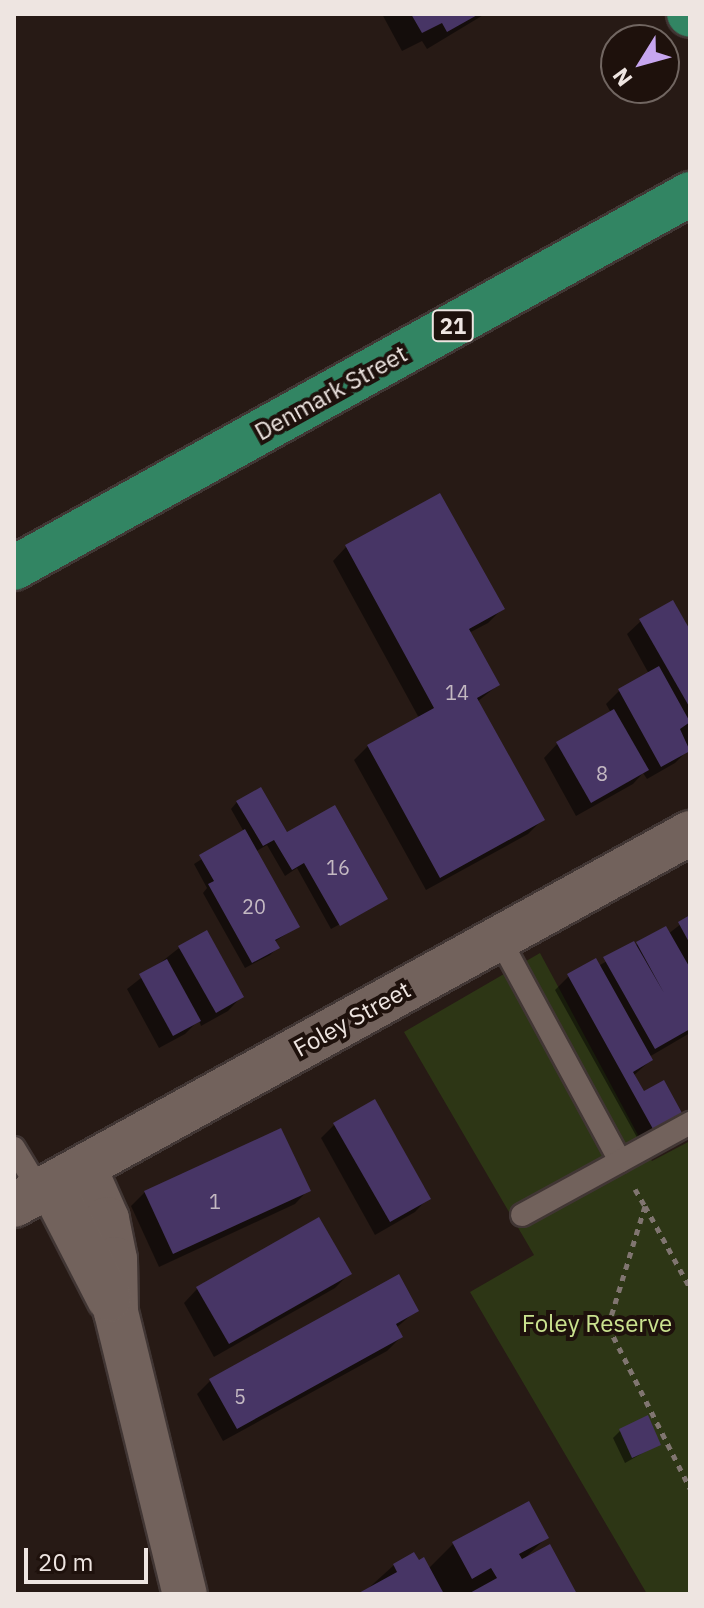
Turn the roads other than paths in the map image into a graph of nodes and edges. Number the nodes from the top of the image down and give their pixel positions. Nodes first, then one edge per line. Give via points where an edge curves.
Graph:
1 (690, 194) edge
2 (14, 568) edge
3 (690, 833) edge
4 (499, 938) junction
5 (690, 1123) edge
6 (14, 1148) edge
7 (620, 1161) junction
8 (47, 1187) edge
9 (522, 1215) dead end
10 (185, 1594) edge

1 - 2 main road, Denmark Street / 21
3 - 4 street, Foley Street
4 - 7 lane
4 - 8 street, Foley Street
5 - 7 lane
6 - 8 lane
7 - 9 lane
8 - 10 street via 107,1219 115,1259 116,1312

